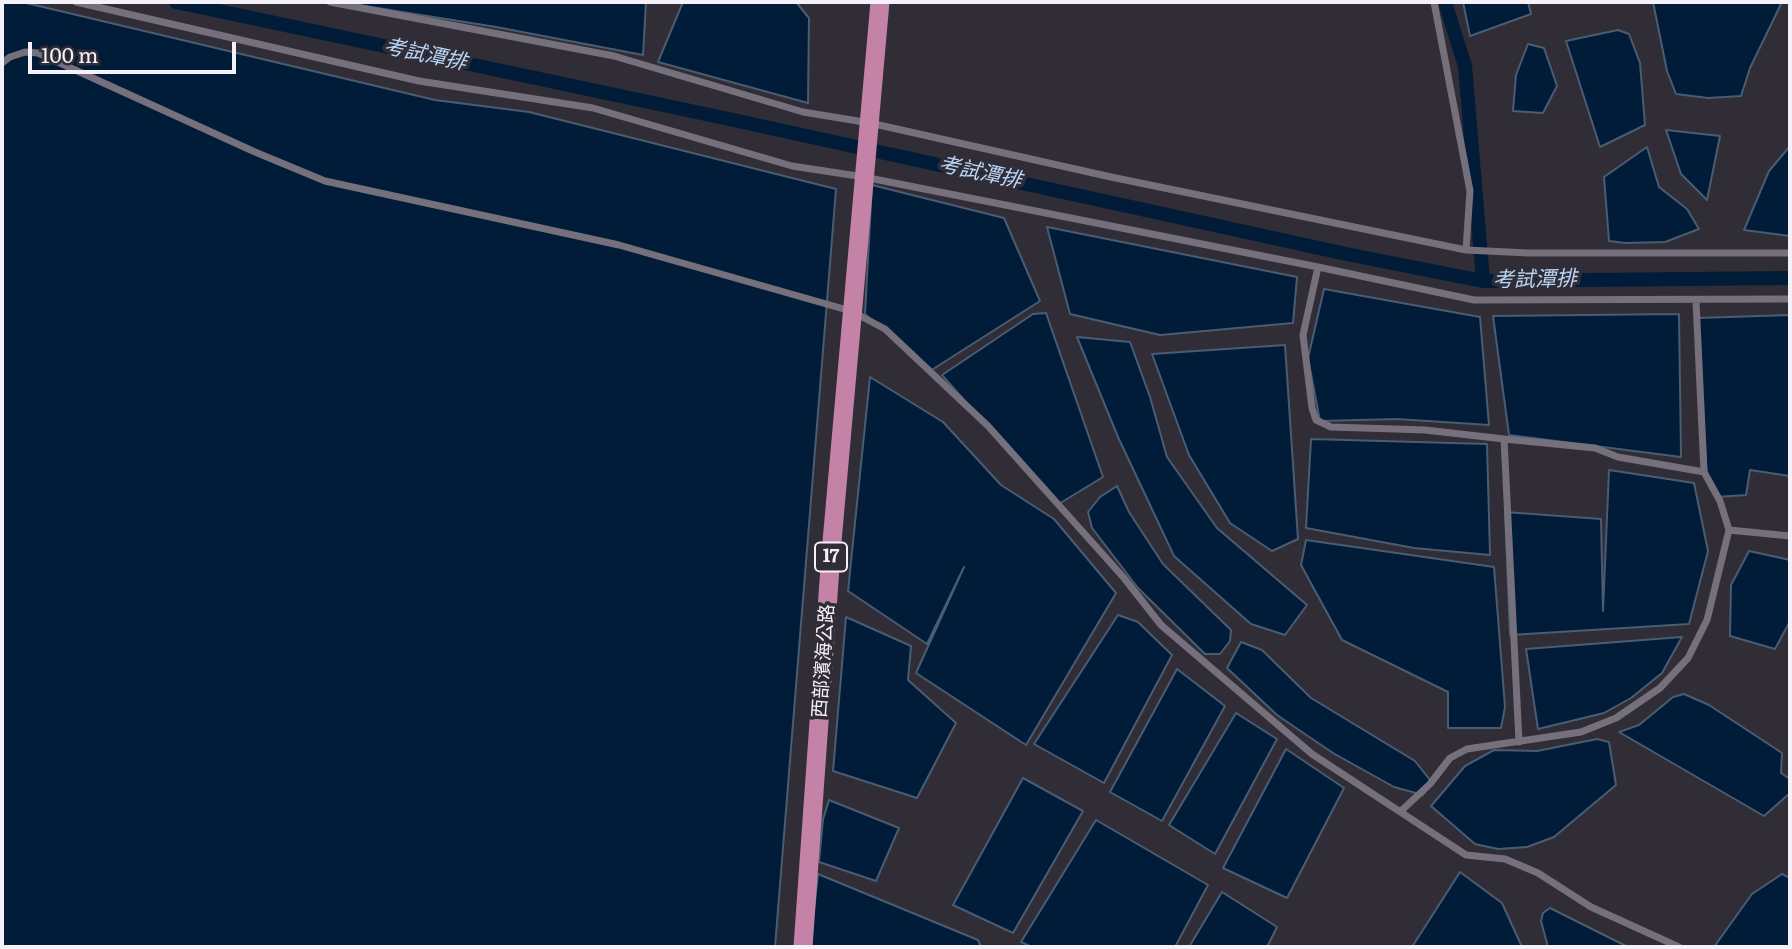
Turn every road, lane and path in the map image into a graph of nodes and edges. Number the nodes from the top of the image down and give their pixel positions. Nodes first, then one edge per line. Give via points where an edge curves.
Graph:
1 (76, 2) edge
2 (330, 2) edge
3 (880, 2) edge
4 (1434, 2) edge
5 (2, 63) edge
6 (869, 127) junction
7 (865, 172) junction
8 (1466, 250) junction
9 (1790, 253) edge
10 (1318, 267) junction
11 (1790, 299) edge
12 (1696, 301) junction
13 (851, 311) junction
14 (1504, 439) junction
15 (1704, 472) junction
16 (1729, 530) junction
17 (1790, 536) edge
18 (1519, 742) junction
19 (1401, 811) junction
20 (803, 947) edge
21 (1679, 947) edge

1 - 7 lane via 419,81 593,107 792,166
2 - 6 lane via 614,56
3 - 6 main road, 17
4 - 8 lane via 1470,191
5 - 13 lane via 25,52 38,53 325,181 619,245
6 - 7 main road, 17
6 - 8 lane
7 - 10 lane
7 - 13 main road, 西部濱海公路 / 17
8 - 9 lane
10 - 12 lane via 1474,300
10 - 14 lane via 1303,335 1316,421 1331,427 1425,430
11 - 12 lane
12 - 15 lane
13 - 19 lane via 885,329 988,426 1161,625 1312,754
13 - 20 main road, 西部濱海公路 / 17
14 - 15 lane via 1595,448 1618,457
14 - 18 lane
15 - 16 lane
16 - 17 lane
16 - 18 lane via 1707,620 1688,658 1660,688 1616,718 1581,732
18 - 19 lane via 1467,749 1450,758
19 - 21 lane via 1466,855 1505,859 1538,873 1591,907

